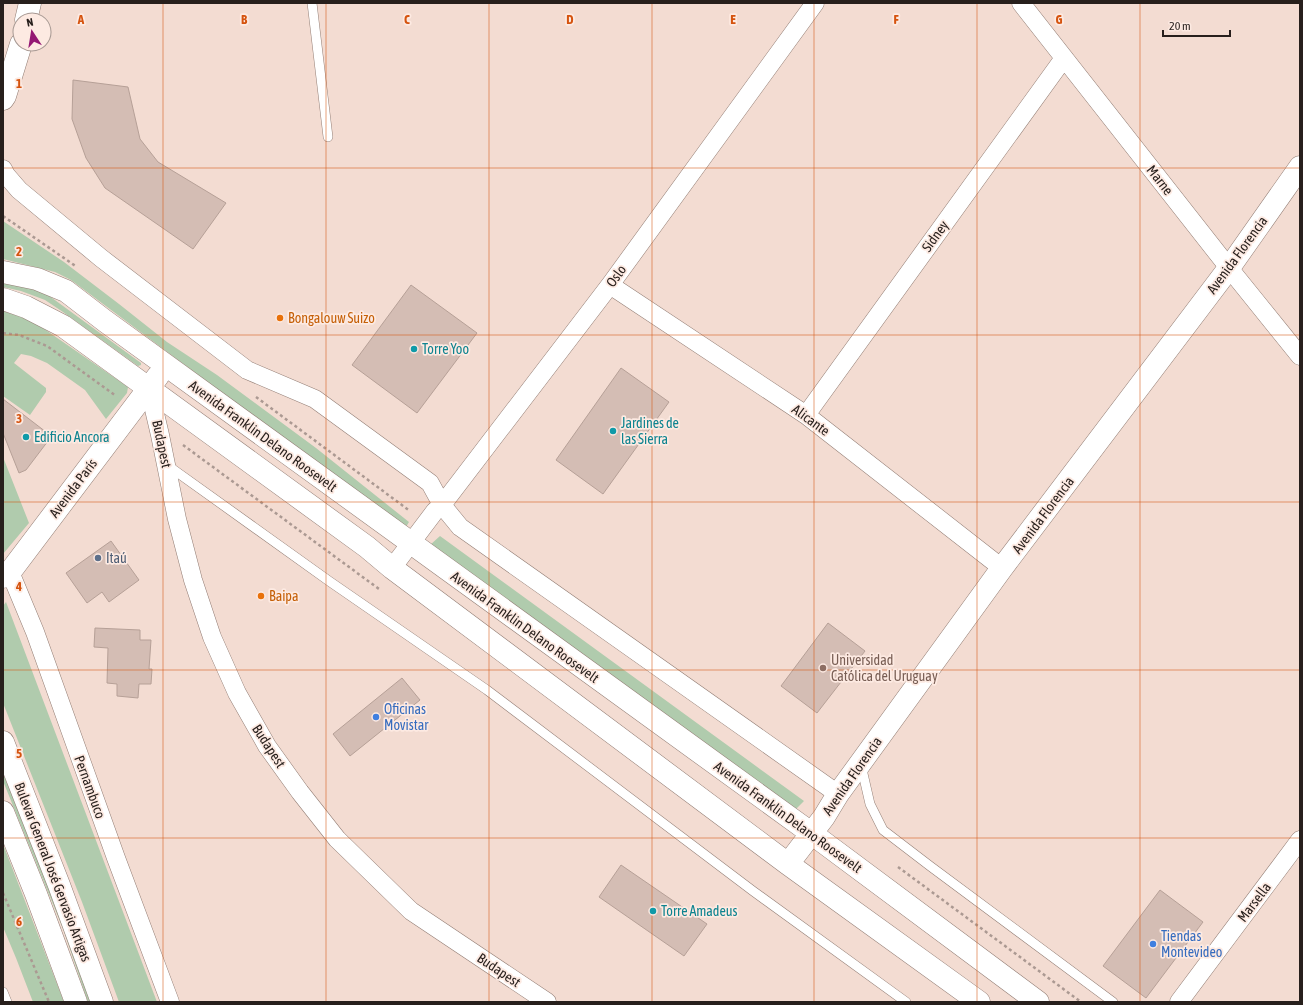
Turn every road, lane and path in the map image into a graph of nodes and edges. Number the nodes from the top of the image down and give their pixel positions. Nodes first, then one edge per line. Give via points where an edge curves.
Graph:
1 (312, 3) edge
2 (815, 3) edge
3 (1021, 3) edge
4 (19, 52) edge
5 (1064, 58) junction
6 (3, 99) edge
7 (328, 137) dead end
8 (1300, 167) edge
9 (3, 169) edge
10 (1229, 268) junction
11 (3, 272) edge
12 (610, 285) junction
13 (3, 299) edge
14 (1300, 356) edge
15 (166, 366) junction
16 (149, 388) junction
17 (806, 415) junction
18 (166, 464) junction
19 (442, 505) junction
20 (410, 544) junction
21 (392, 568) junction
22 (1002, 568) junction
23 (5, 579) edge
24 (3, 742) edge
25 (861, 762) junction
26 (838, 794) junction
27 (3, 812) edge
28 (811, 833) junction
29 (1300, 840) edge
30 (788, 864) junction
31 (3, 893) edge
32 (3, 992) edge
33 (974, 1001) edge
34 (7, 1002) edge
35 (49, 1002) edge
36 (76, 1002) edge
37 (102, 1002) edge
38 (170, 1002) edge
39 (547, 1002) edge
40 (906, 1002) edge
41 (1038, 1002) edge
42 (1113, 1002) edge
43 (1179, 1002) edge

1 - 7 lane
2 - 12 street, Oslo
3 - 5 street, Marne
4 - 6 main road
5 - 10 street, Marne
5 - 17 street, Sidney
8 - 10 main road, Avenida Florencia
9 - 19 street via 24,195 101,258 247,370 315,400 430,483
10 - 14 street, Marne
10 - 22 main road, Avenida Florencia
11 - 15 main road, Avenida Franklin Delano Roosevelt via 37,279 66,290
12 - 17 street, Alicante
12 - 19 street, Oslo
13 - 16 main road, Avenida Franklin Delano Roosevelt via 26,307 63,326
15 - 16 main road, Avenida París
15 - 20 main road, Avenida Franklin Delano Roosevelt
16 - 18 street, Budapest
16 - 21 main road, Avenida Franklin Delano Roosevelt
16 - 23 main road, Avenida París
17 - 22 street, Alicante
18 - 39 street, Budapest via 193,580 212,637 237,693 267,746 337,839 411,912
18 - 40 lane via 487,690 753,891
19 - 20 street, Oslo
19 - 26 street via 460,527
20 - 21 street, Oslo
20 - 28 main road, Avenida Franklin Delano Roosevelt
21 - 30 main road, Avenida Franklin Delano Roosevelt
22 - 25 main road, Avenida Florencia
23 - 38 street, Pernambuco via 35,632
24 - 37 main road, Bulevar General José Gervasio Artigas
25 - 26 main road, Avenida Florencia
25 - 42 lane via 870,804 883,830
26 - 28 main road, Avenida Florencia
27 - 36 main road, Bulevar General José Gervasio Artigas
28 - 30 main road, Avenida Florencia
28 - 41 main road, Avenida Franklin Delano Roosevelt
29 - 43 street, Marsella
30 - 33 main road, Avenida Franklin Delano Roosevelt
31 - 35 path
32 - 34 lane

